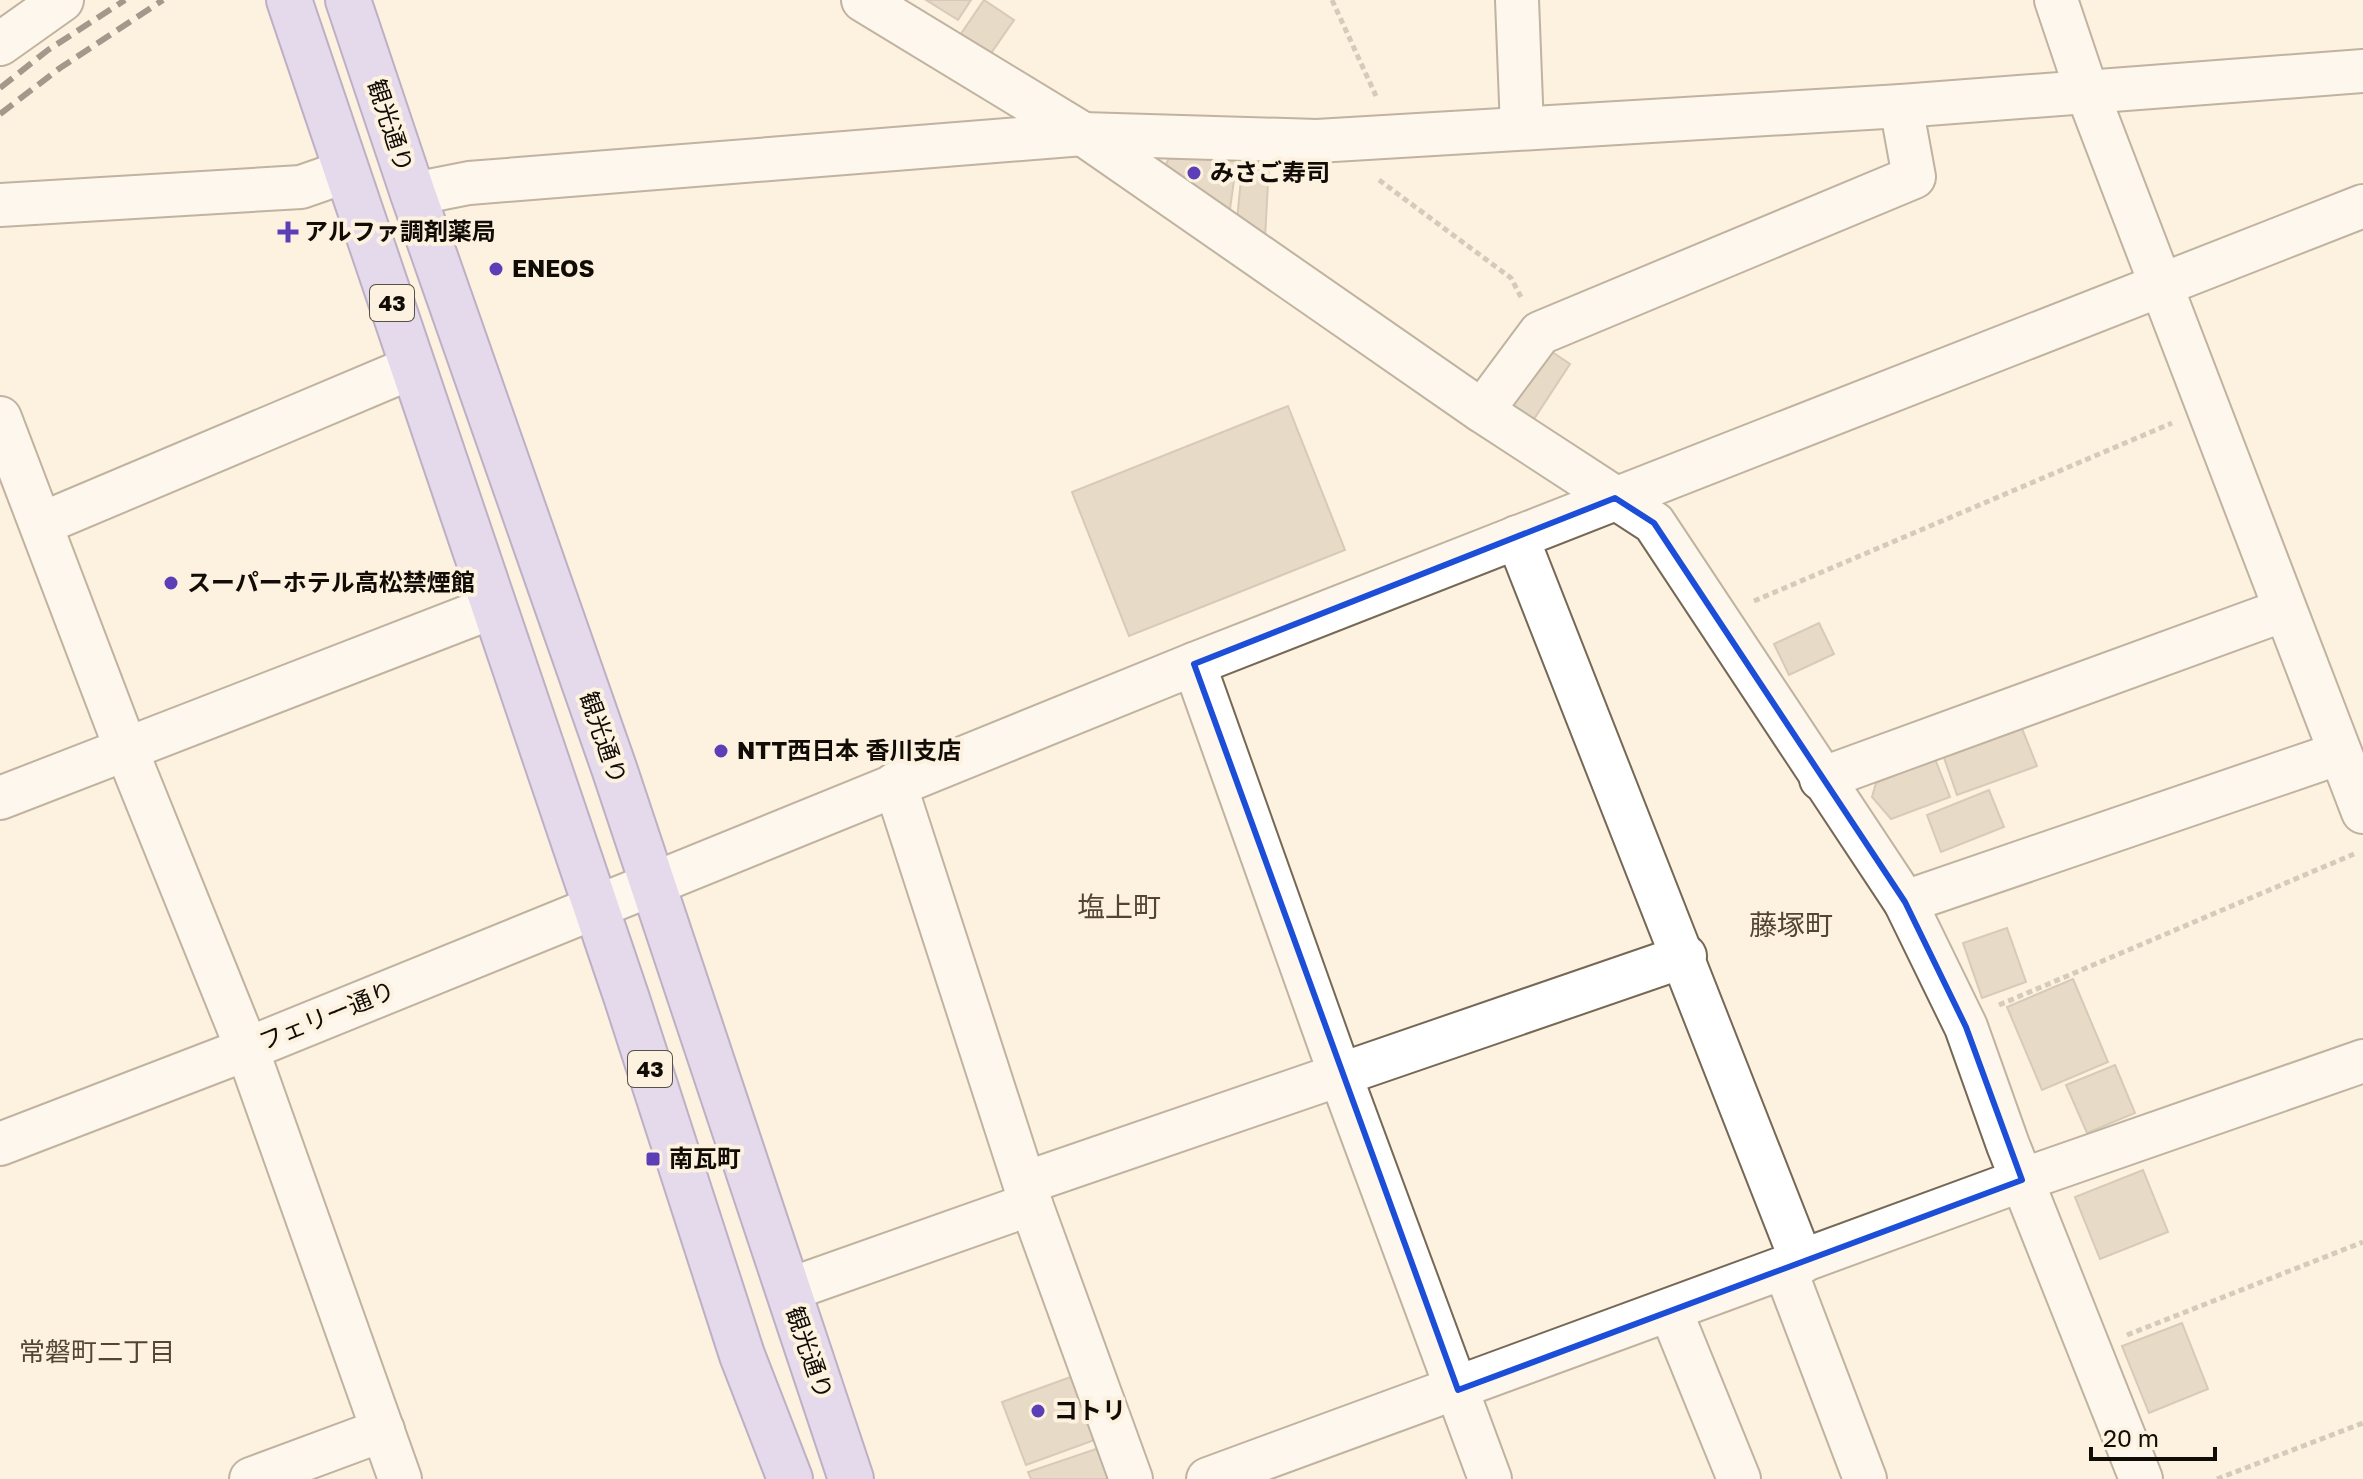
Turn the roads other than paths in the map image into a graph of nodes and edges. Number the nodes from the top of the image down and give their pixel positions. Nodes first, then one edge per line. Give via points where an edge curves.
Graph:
1 (62, 0) edge
2 (289, 0) edge
3 (348, 0) edge
4 (863, 0) edge
5 (1517, 0) edge
6 (2056, 0) edge
7 (0, 44) edge
8 (2363, 71) edge
9 (2087, 92) junction
10 (1901, 106) junction
11 (1522, 128) junction
12 (1083, 134) junction
13 (347, 171) junction
14 (413, 194) junction
15 (0, 205) edge
16 (2363, 206) edge
17 (2163, 285) junction
18 (413, 367) junction
19 (1482, 411) junction
20 (0, 418) edge
21 (1615, 498) junction
22 (41, 524) junction
23 (1517, 537) junction
24 (493, 607) junction
25 (2284, 610) junction
26 (1194, 664) junction
27 (126, 749) junction
28 (2340, 753) junction
29 (1821, 779) junction
30 (895, 784) junction
31 (0, 798) edge
32 (2363, 812) edge
33 (653, 884) junction
34 (1905, 902) junction
35 (595, 907) junction
36 (1685, 956) junction
37 (247, 1049) junction
38 (2363, 1061) edge
39 (1341, 1077) junction
40 (0, 1144) edge
41 (2022, 1180) junction
42 (1028, 1194) junction
43 (1794, 1266) junction
44 (788, 1290) junction
45 (1671, 1312) junction
46 (1458, 1390) junction
47 (383, 1430) junction
48 (251, 1479) edge
49 (400, 1479) edge
50 (790, 1479) edge
51 (851, 1479) edge
52 (1131, 1479) edge
53 (1208, 1479) edge
54 (1490, 1479) edge
55 (1739, 1479) edge
56 (1865, 1479) edge
57 (2141, 1479) edge

1 - 7 street
2 - 13 main road, 43
3 - 14 main road, 観光通り / 43
4 - 12 street
5 - 11 street
6 - 9 street
8 - 9 street
9 - 10 street
9 - 17 street
10 - 11 street
10 - 19 street via 1914,177 1540,333
11 - 12 street via 1317,141
12 - 14 street via 469,183
12 - 19 street
13 - 15 street via 301,187
13 - 18 main road, 43
14 - 33 main road, 観光通り / 43
16 - 17 street, フェリー通り
17 - 21 street, フェリー通り
17 - 25 street
18 - 22 street
18 - 24 main road, 43
19 - 21 street
20 - 22 street
21 - 23 street, フェリー通り
21 - 29 street via 1654,523
22 - 27 street
23 - 26 street, フェリー通り
23 - 36 street
24 - 27 street
24 - 35 main road, 43
25 - 28 street
25 - 29 street
26 - 30 street, フェリー通り
26 - 39 street
27 - 31 street
27 - 37 street
28 - 32 street
28 - 34 street
29 - 34 street
30 - 33 street, フェリー通り
30 - 42 street
33 - 35 street, フェリー通り
33 - 44 main road, 観光通り / 43
34 - 41 street via 1966,1027
35 - 37 street, フェリー通り
35 - 50 main road, 43 via 742,1355
36 - 39 street
36 - 43 street
37 - 40 street, フェリー通り
37 - 47 street
38 - 41 street
39 - 42 street
39 - 46 street
41 - 43 street
41 - 57 street
42 - 44 street
42 - 52 street
43 - 45 street
43 - 56 street
44 - 51 main road, 観光通り / 43
45 - 46 street
45 - 55 street
46 - 53 street
46 - 54 street
47 - 48 street
47 - 49 street

